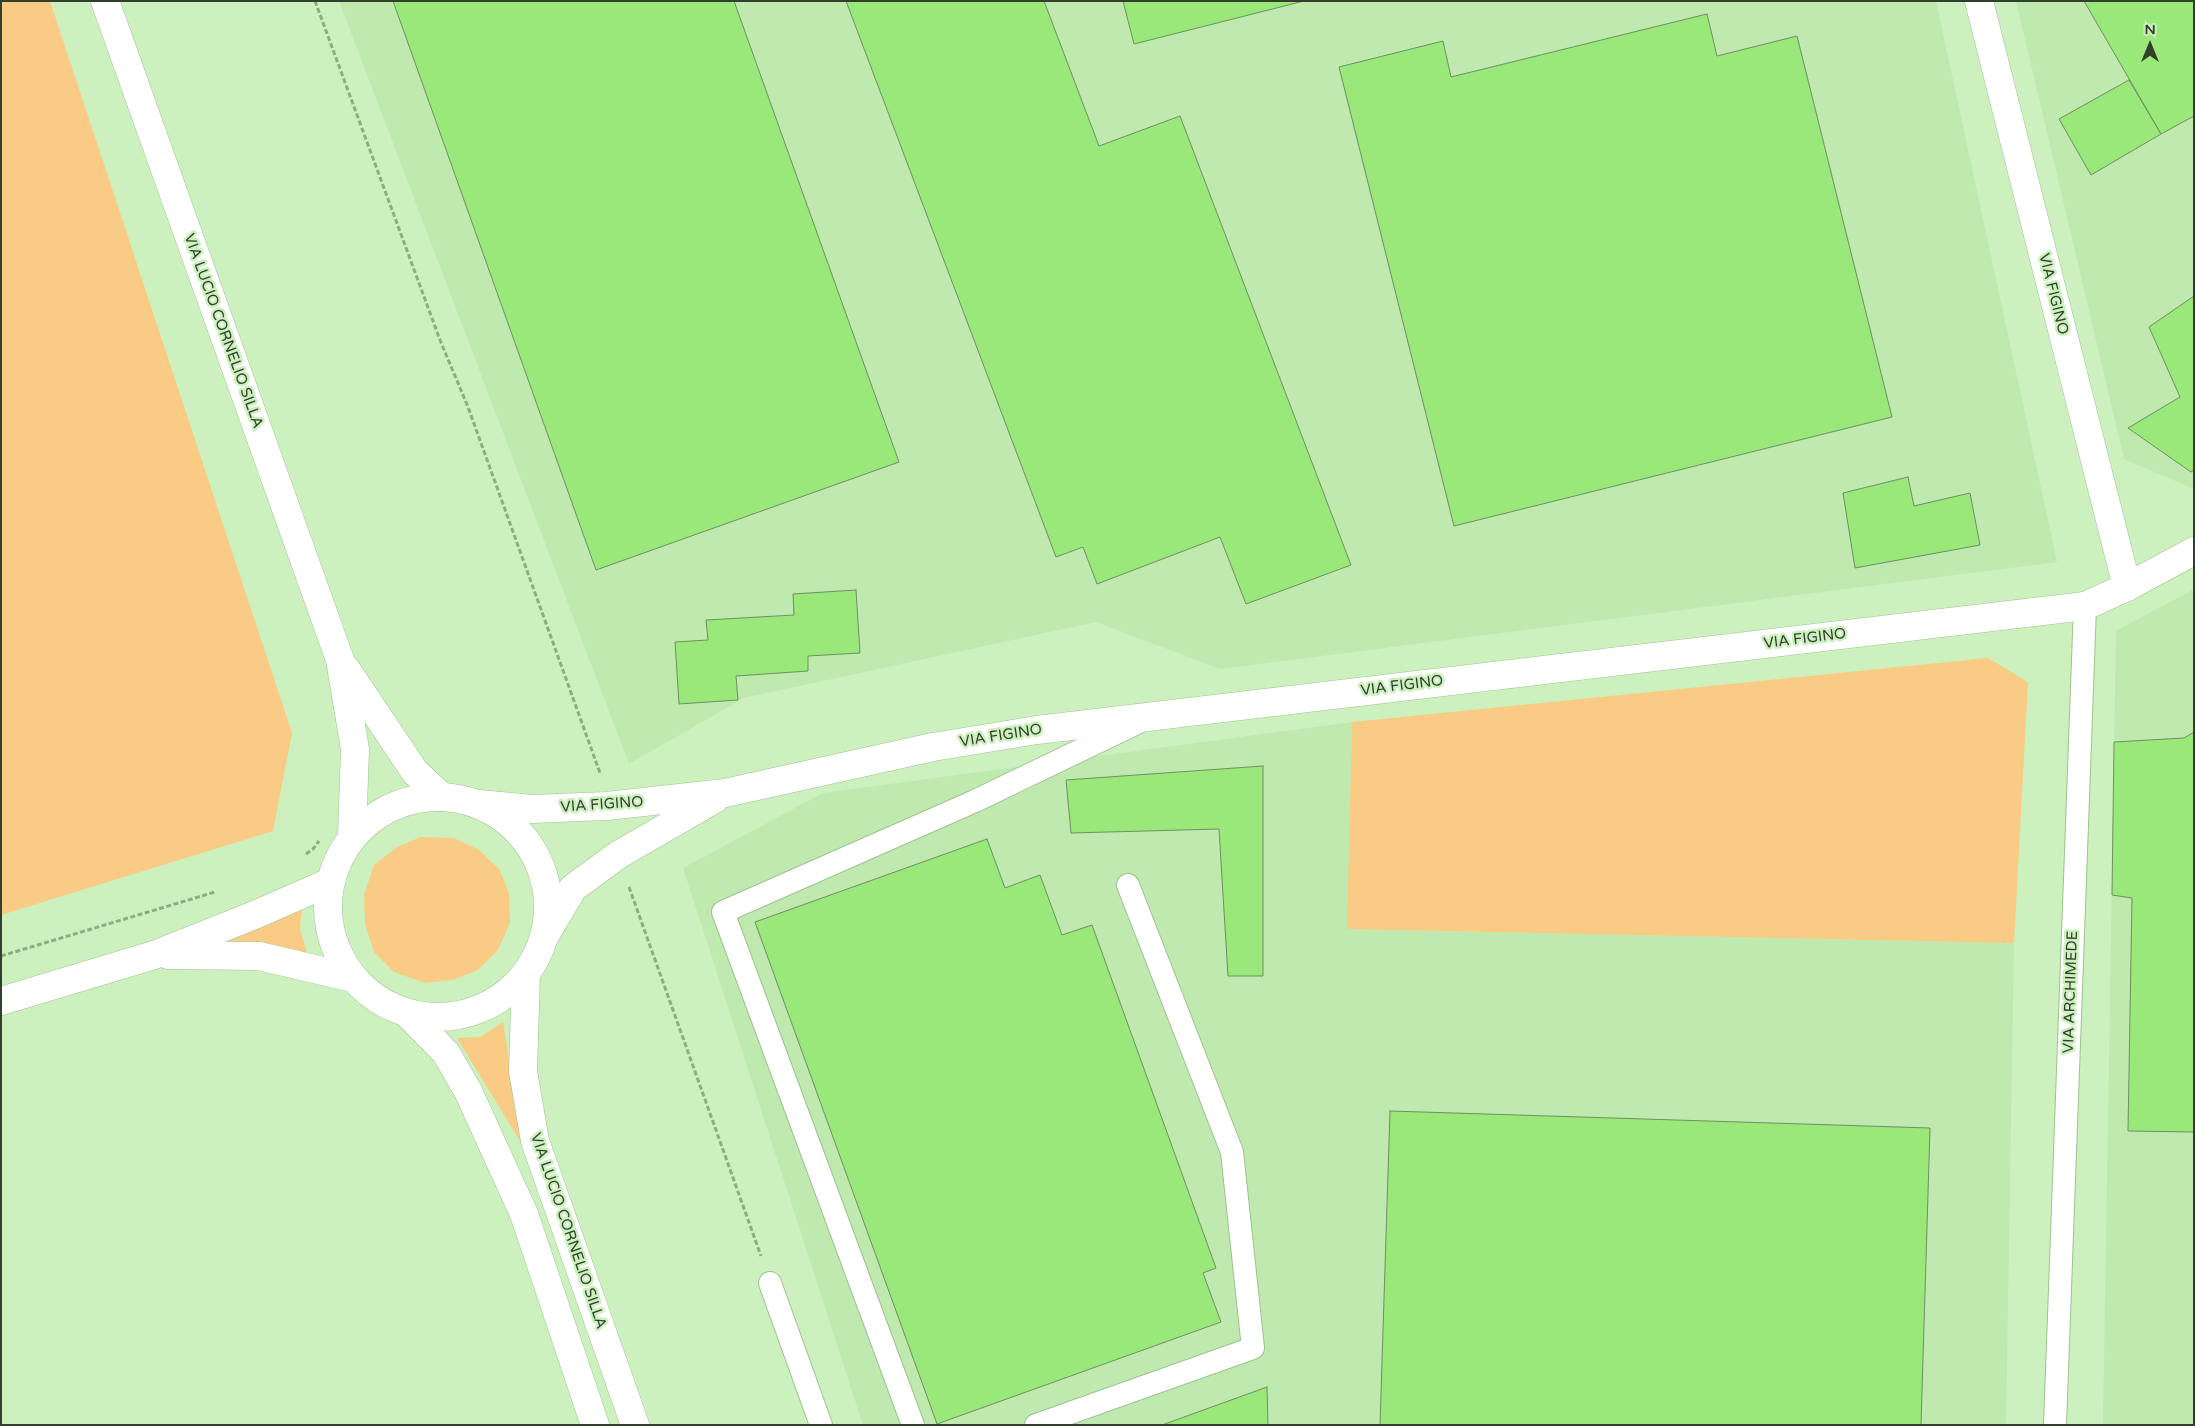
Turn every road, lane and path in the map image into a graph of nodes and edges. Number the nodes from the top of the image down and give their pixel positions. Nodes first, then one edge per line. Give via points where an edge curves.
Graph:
1 (105, 1) edge
2 (315, 1) edge
3 (1979, 1) edge
4 (2194, 551) edge
5 (2127, 587) junction
6 (2084, 606) junction
7 (340, 660) junction
8 (1152, 716) junction
9 (725, 793) junction
10 (442, 796) junction
11 (479, 804) junction
12 (607, 806) junction
13 (324, 835) dead end
14 (352, 836) junction
15 (305, 854) dead end
16 (618, 855) junction
17 (330, 882) junction
18 (1128, 885) dead end
19 (223, 890) dead end
20 (544, 937) junction
21 (154, 955) junction
22 (1, 956) edge
23 (526, 973) junction
24 (353, 978) junction
25 (1, 1001) edge
26 (406, 1012) junction
27 (770, 1283) joint
28 (595, 1425) edge
29 (634, 1425) edge
30 (821, 1425) edge
31 (913, 1425) edge
32 (1036, 1425) edge
33 (2055, 1425) edge

1 - 7 street, VIA LUCIO CORNELIO SILLA
2 - 12 path via 602,777
3 - 5 street, VIA FIGINO
4 - 5 street
5 - 6 street
6 - 8 street, VIA FIGINO
6 - 33 lane, VIA ARCHIMEDE
7 - 10 street, VIA LUCIO CORNELIO SILLA via 415,772
7 - 14 street, VIA LUCIO CORNELIO SILLA via 354,749
8 - 9 street, VIA FIGINO via 933,747
8 - 31 lane via 975,802 723,912
9 - 12 street, VIA FIGINO
9 - 16 street, VIA FIGINO
10 - 11 street, VIA LUCIO CORNELIO SILLA
10 - 14 street, VIA LUCIO CORNELIO SILLA via 393,805
11 - 12 street, VIA FIGINO via 532,809
11 - 20 street, VIA LUCIO CORNELIO SILLA via 498,814 531,847 548,894
13 - 15 path
14 - 17 street, VIA LUCIO CORNELIO SILLA
16 - 20 street, VIA FIGINO via 573,888
16 - 27 path
17 - 21 street, VIA LUCIO CORNELIO SILLA
17 - 24 street, VIA LUCIO CORNELIO SILLA via 327,909 330,933 338,956
18 - 32 lane via 1232,1152 1253,1348
19 - 22 path
20 - 23 street, VIA LUCIO CORNELIO SILLA
21 - 24 street, VIA LUCIO CORNELIO SILLA via 260,956
21 - 25 street, VIA LUCIO CORNELIO SILLA
23 - 26 street, VIA LUCIO CORNELIO SILLA via 504,995 480,1009 454,1016 428,1017
23 - 29 street, VIA LUCIO CORNELIO SILLA via 523,1071 536,1141
24 - 26 street, VIA LUCIO CORNELIO SILLA via 370,994
26 - 28 street, VIA LUCIO CORNELIO SILLA via 446,1053 468,1091 524,1214
27 - 30 lane

